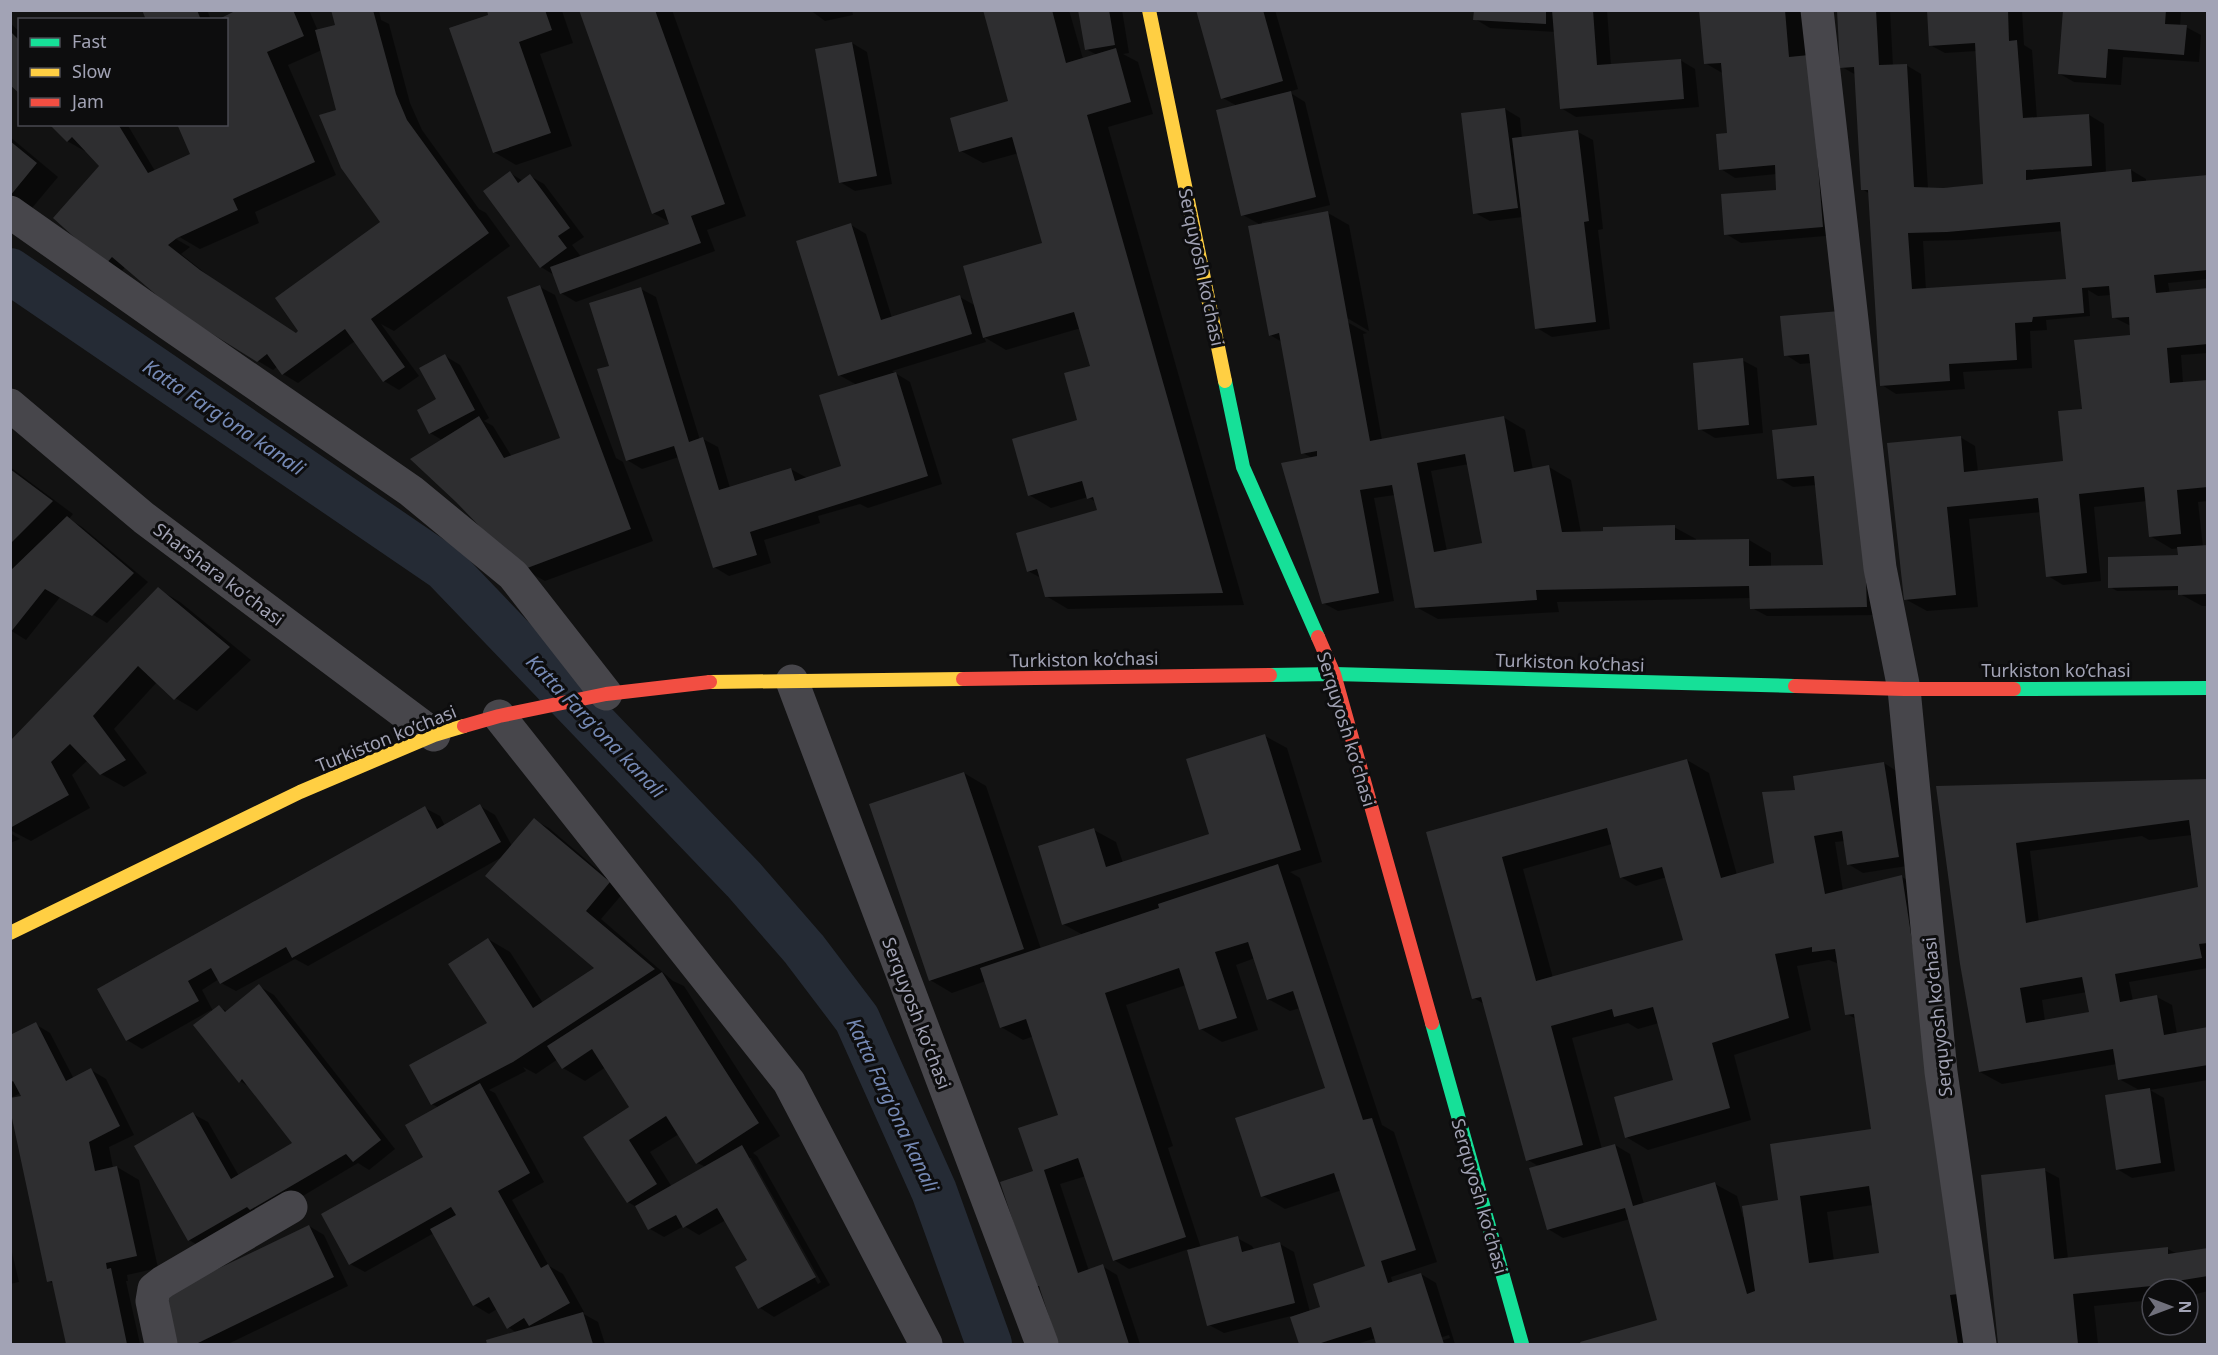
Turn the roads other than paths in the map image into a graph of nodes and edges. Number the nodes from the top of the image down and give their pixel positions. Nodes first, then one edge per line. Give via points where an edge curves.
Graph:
1 (1149, 10) edge
2 (1817, 10) edge
3 (10, 212) edge
4 (10, 405) edge
5 (1334, 674) junction
6 (792, 681) junction
7 (2208, 688) edge
8 (1905, 689) junction
9 (606, 694) junction
10 (498, 716) junction
11 (434, 735) junction
12 (10, 933) edge
13 (291, 1207) dead end
14 (161, 1344) edge
15 (926, 1344) edge
16 (1042, 1344) edge
17 (1522, 1344) edge
18 (1980, 1344) edge

1 - 5 main road, Serquyosh koʻchasi via 1243,466
2 - 8 street, Serquyosh koʻchasi via 1880,568
3 - 9 street via 411,491 513,575
4 - 11 street, Sharshara koʻchasi via 144,518
5 - 6 main road, Turkiston ko’chasi
5 - 8 main road, Turkiston ko’chasi
5 - 17 main road, Serquyosh koʻchasi
6 - 9 main road, Turkiston ko’chasi via 697,682
6 - 16 street, Serquyosh koʻchasi
7 - 8 main road, Turkiston ko’chasi
8 - 18 street, Serquyosh koʻchasi via 1941,1072
9 - 10 main road, Turkiston ko’chasi
10 - 11 main road, Turkiston ko’chasi
10 - 15 street via 789,1082
11 - 12 main road, Turkiston ko’chasi via 300,792
13 - 14 street via 154,1289 152,1301

